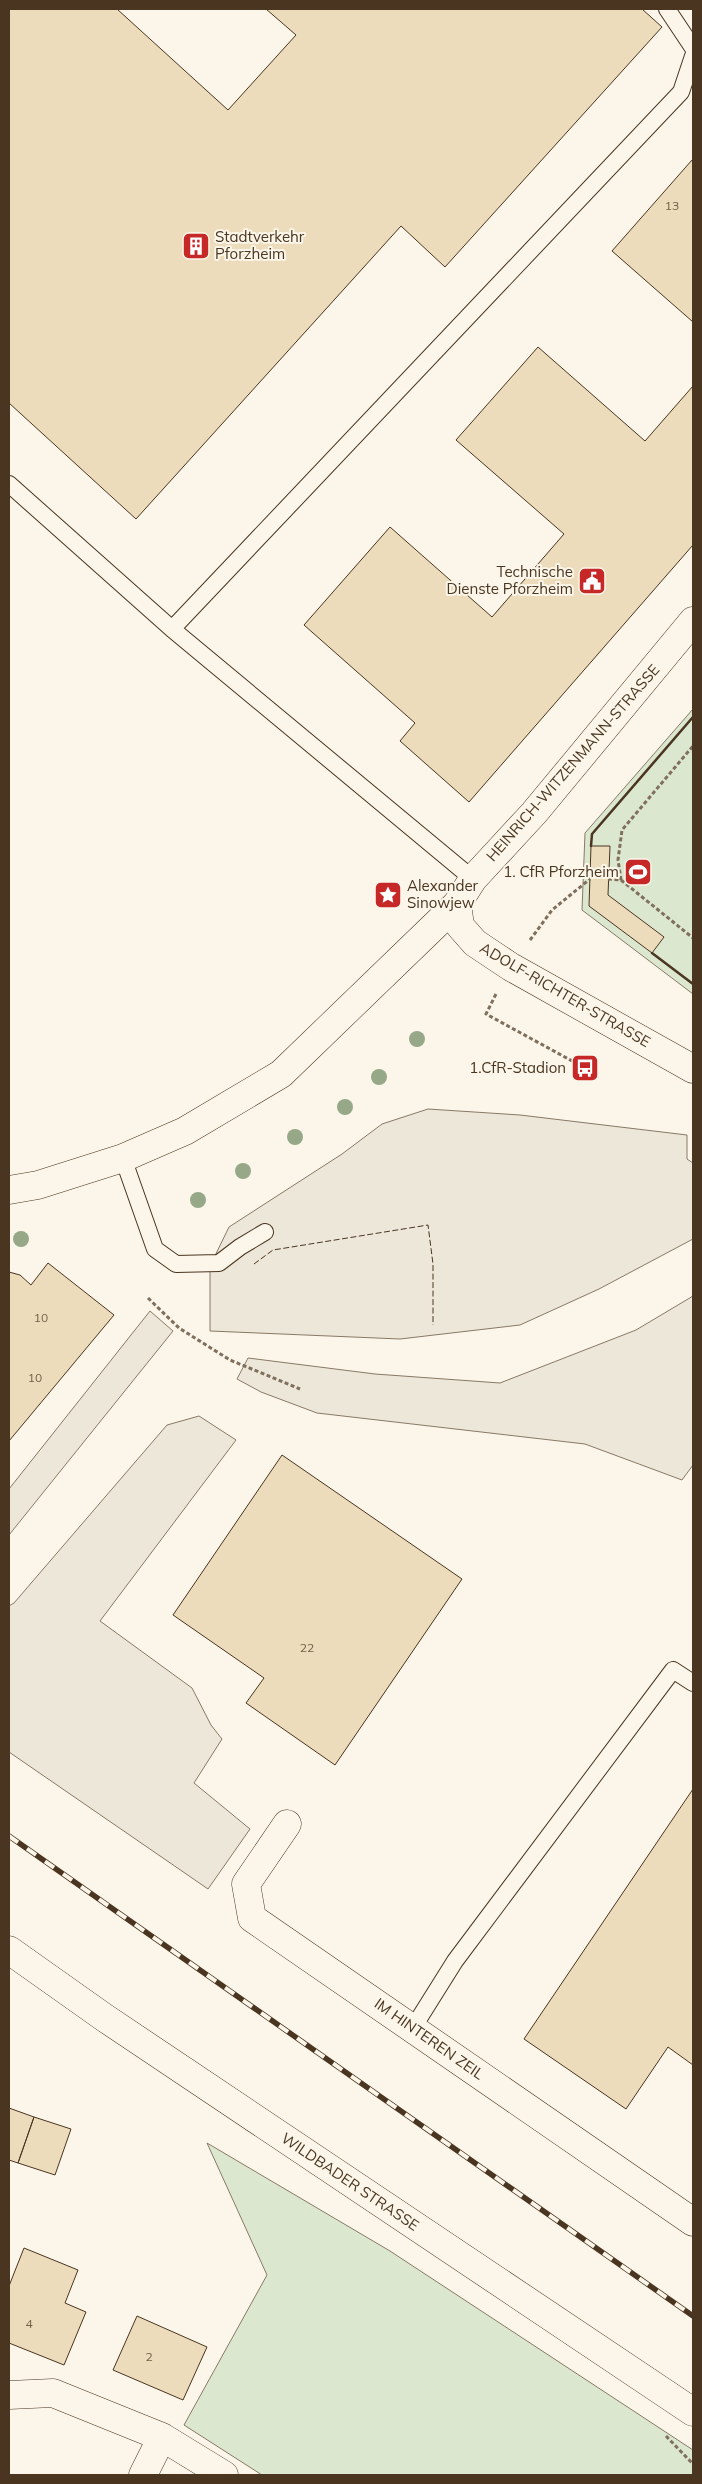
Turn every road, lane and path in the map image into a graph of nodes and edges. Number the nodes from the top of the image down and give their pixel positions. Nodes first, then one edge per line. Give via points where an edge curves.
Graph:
1 (667, 9) edge
2 (693, 48) edge
3 (693, 56) edge
4 (9, 484) edge
5 (693, 621) edge
6 (172, 629) junction
7 (693, 746) edge
8 (473, 879) junction
9 (608, 879) dead end
10 (620, 880) junction
11 (456, 904) junction
12 (693, 938) edge
13 (486, 1014) dead end
14 (584, 1068) dead end
15 (693, 1069) edge
16 (123, 1158) junction
17 (9, 1190) edge
18 (265, 1232) dead end
19 (148, 1298) dead end
20 (300, 1389) dead end
21 (693, 1684) edge
22 (286, 1824) dead end
23 (9, 1950) edge
24 (413, 2028) junction
25 (693, 2222) edge
26 (9, 2395) edge
27 (693, 2412) edge
28 (162, 2437) junction
29 (143, 2475) edge
30 (224, 2475) edge

1 - 2 lane
3 - 6 lane via 680,92
4 - 6 lane
5 - 8 street, HEINRICH-WITZENMANN-STRASSE via 534,813
6 - 8 lane
7 - 10 path via 622,830 618,860
8 - 11 street, HEINRICH-WITZENMANN-STRASSE
9 - 10 path
10 - 12 path
11 - 15 street, ADOLF-RICHTER-STRASSE via 460,926 475,943
11 - 16 street, HEINRICH-WITZENMANN-STRASSE via 281,1074 185,1130
13 - 14 path
16 - 17 street, HEINRICH-WITZENMANN-STRASSE via 38,1185
16 - 18 lane via 155,1249 176,1264 219,1263
19 - 20 path via 179,1328 230,1360
21 - 24 lane via 673,1670 455,1961
22 - 24 street, IM HINTEREN ZEIL via 246,1884 252,1918
23 - 27 street, WILDBADER STRASSE
24 - 25 street, IM HINTEREN ZEIL
26 - 28 street via 53,2394
28 - 29 street
28 - 30 street

